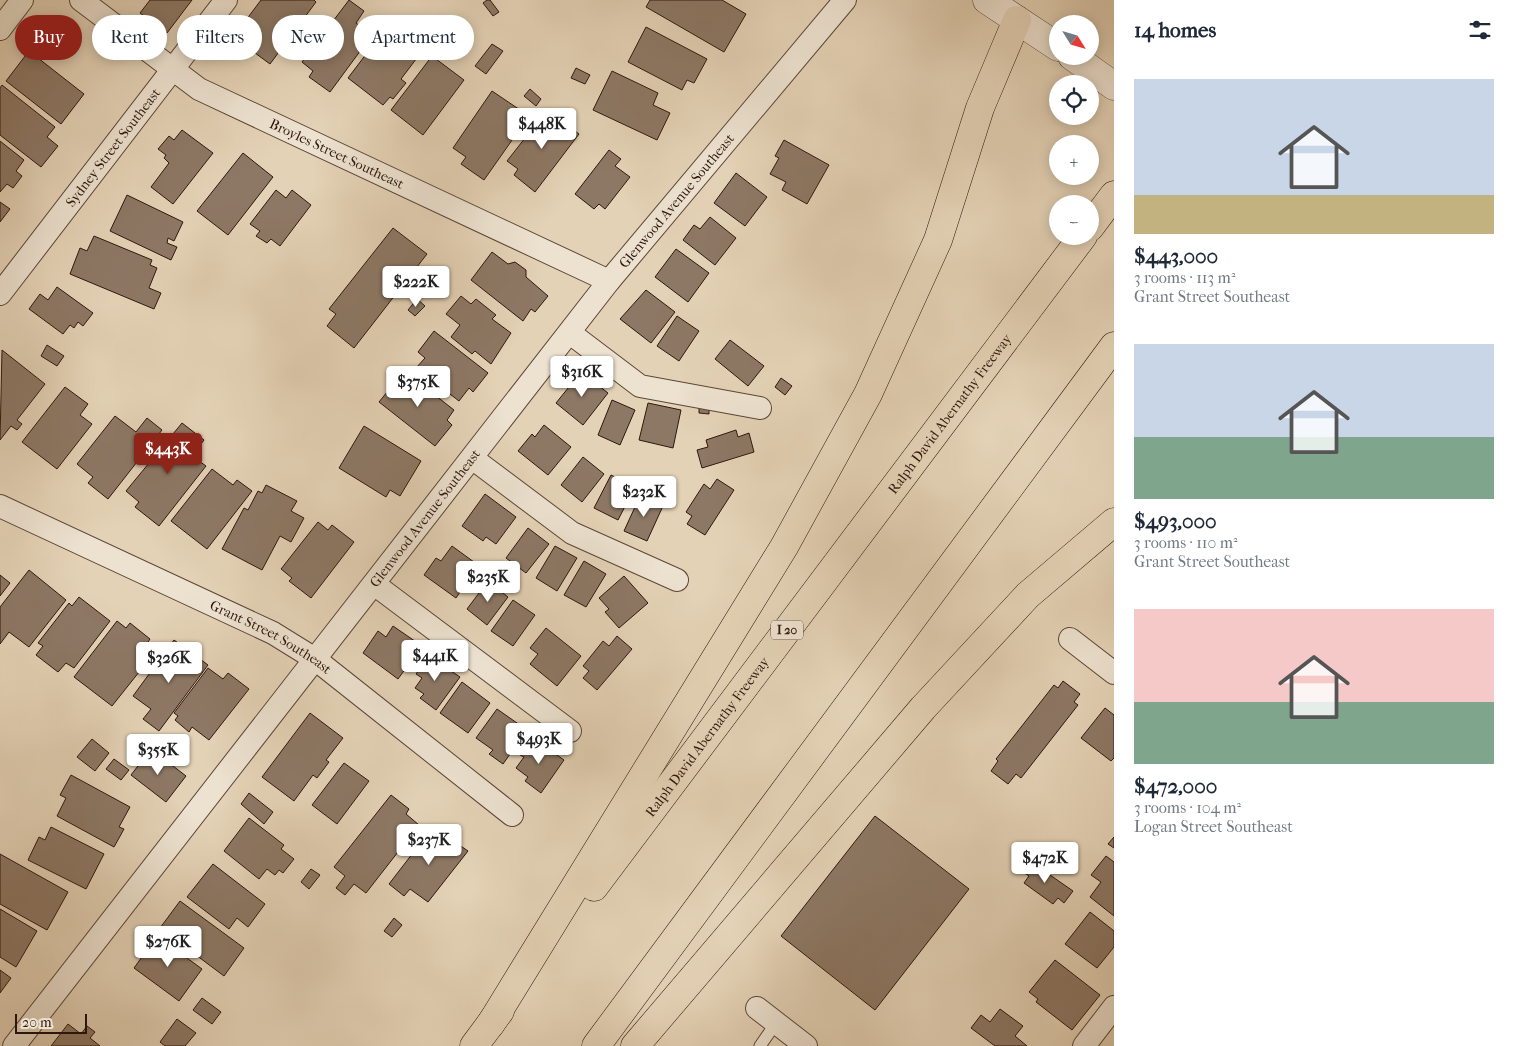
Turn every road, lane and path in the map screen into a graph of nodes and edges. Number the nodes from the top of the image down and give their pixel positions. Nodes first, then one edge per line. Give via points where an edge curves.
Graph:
1 (22, 0) edge
2 (81, 0) edge
3 (226, 0) edge
4 (845, 0) edge
5 (987, 0) edge
6 (1022, 10) edge
7 (0, 29) edge
8 (1049, 38) edge
9 (1085, 65) edge
10 (172, 71) junction
11 (1104, 79) edge
12 (1114, 195) edge
13 (1099, 215) edge
14 (1076, 245) edge
15 (609, 281) junction
16 (0, 294) edge
17 (570, 333) junction
18 (1114, 346) edge
19 (1114, 375) edge
20 (760, 408) dead end
21 (472, 458) junction
22 (0, 506) edge
23 (1114, 522) edge
24 (677, 580) dead end
25 (374, 584) junction
26 (898, 638) junction
27 (1070, 639) dead end
28 (316, 659) junction
29 (1114, 673) edge
30 (570, 731) dead end
31 (512, 815) dead end
32 (1114, 1007) edge
33 (757, 1008) dead end
34 (776, 1023) junction
35 (490, 1024) junction
36 (14, 1046) edge
37 (474, 1046) edge
38 (596, 1046) edge
39 (636, 1046) edge
40 (760, 1046) edge
41 (806, 1046) edge
42 (1084, 1046) edge

1 - 7 street
2 - 10 street, Broyles Street Southeast
3 - 10 street, Sydney Street Southeast
4 - 15 street, Glenwood Avenue Southeast
5 - 6 street
6 - 8 street
6 - 35 highway via 980,108 938,240 868,394 784,547
9 - 11 street
10 - 15 street, Broyles Street Southeast via 199,89
10 - 16 street, Sydney Street Southeast
12 - 13 highway
14 - 35 highway, Ralph David Abernathy Freeway / I 20
15 - 17 street, Glenwood Avenue Southeast
17 - 20 street via 640,386
17 - 21 street, Glenwood Avenue Southeast
18 - 26 highway
19 - 26 highway
21 - 24 street via 572,533
21 - 25 street, Glenwood Avenue Southeast
22 - 28 street, Grant Street Southeast via 273,633
23 - 39 highway via 1028,595 923,708
25 - 28 street, Glenwood Avenue Southeast
25 - 30 street
26 - 38 highway
27 - 29 street
28 - 31 street, Grant Street Southeast
28 - 36 street, Glenwood Avenue Southeast
32 - 42 street
33 - 34 street
34 - 40 lane
34 - 41 street
35 - 37 highway, Ralph David Abernathy Freeway / I 20

